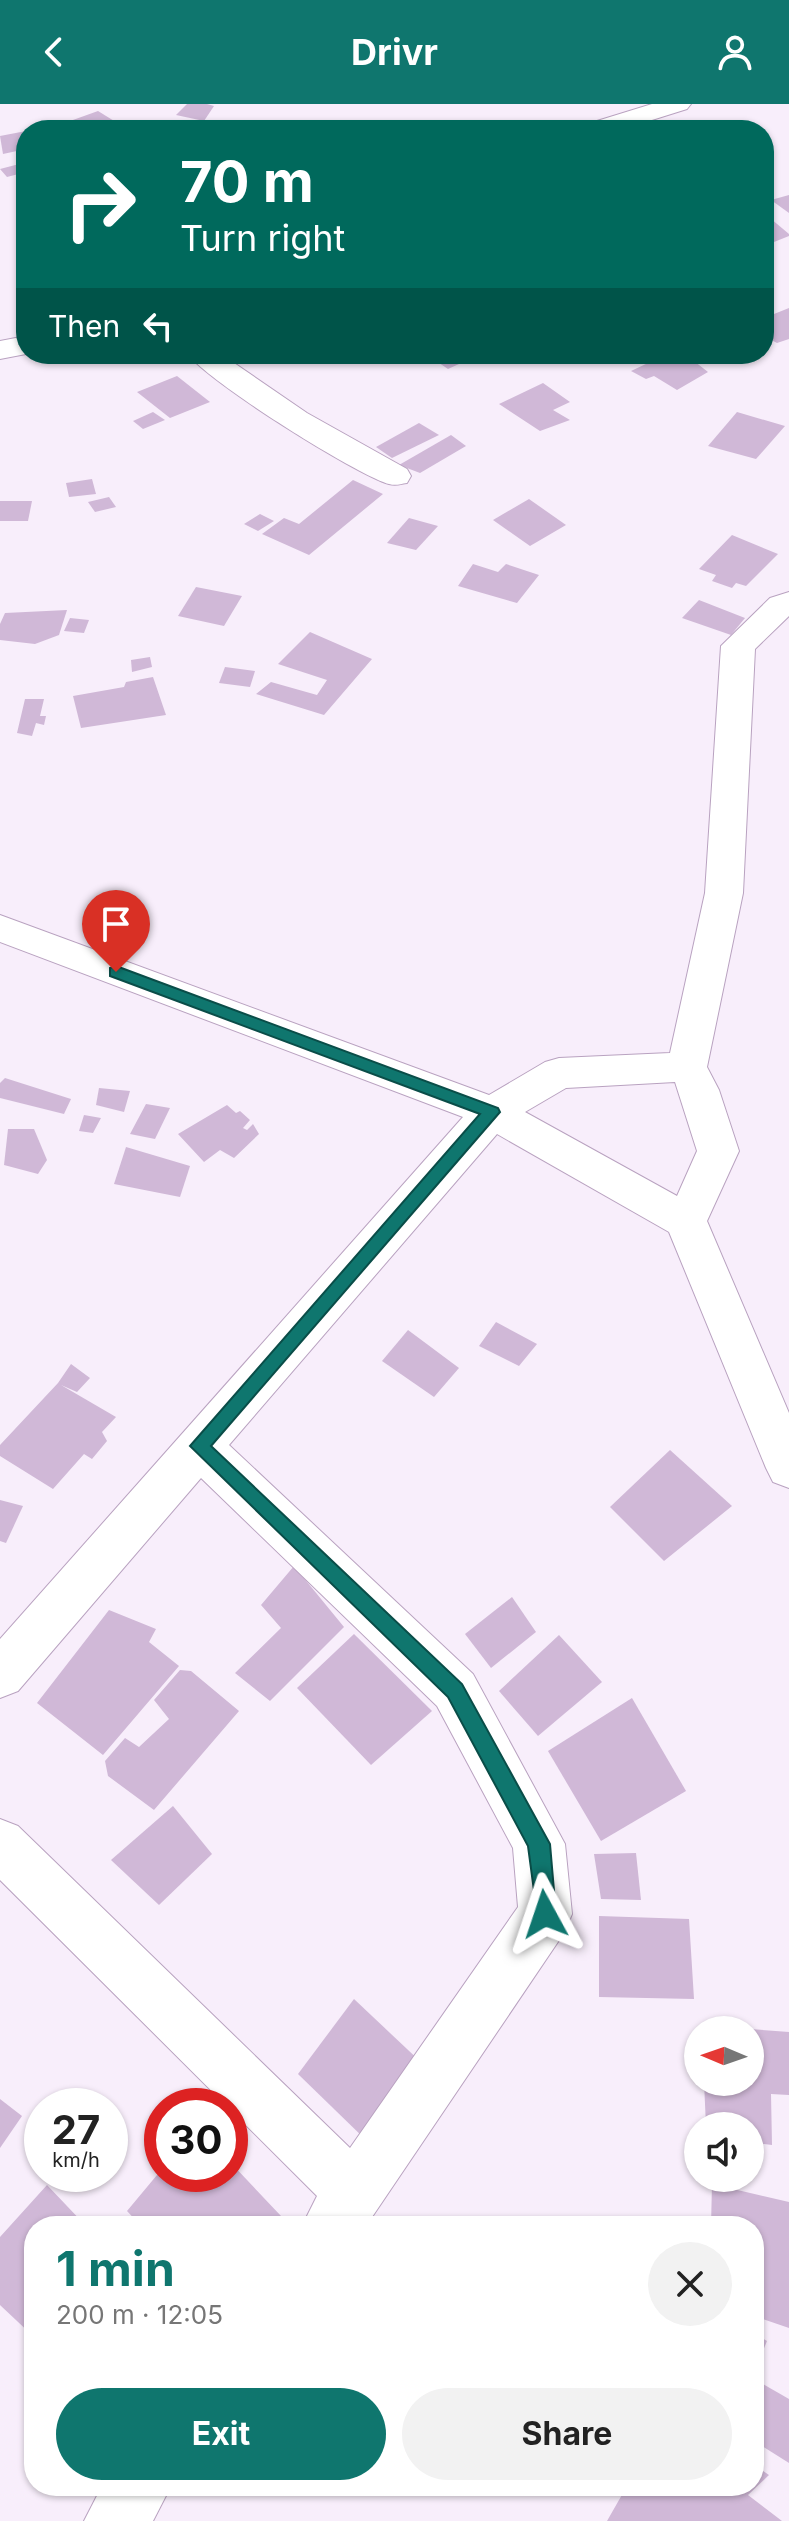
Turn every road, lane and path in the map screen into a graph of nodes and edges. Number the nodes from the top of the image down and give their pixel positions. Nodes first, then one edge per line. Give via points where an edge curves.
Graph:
1 (678, 104) edge
2 (626, 120) edge
3 (215, 364) edge
4 (396, 476) dead end
5 (789, 602) edge
6 (0, 928) edge
7 (687, 1067) junction
8 (492, 1112) junction
9 (686, 1221) junction
10 (199, 1446) junction
11 (789, 1468) edge
12 (0, 1675) edge
13 (0, 1844) edge
14 (343, 2210) edge
15 (133, 2496) edge
16 (115, 2521) edge

1 - 2 street
3 - 4 street via 298,422
5 - 7 street via 738,646 724,893
6 - 8 street
7 - 8 street via 559,1073
7 - 9 street via 718,1151
8 - 9 street
8 - 10 street
9 - 11 street
10 - 12 street
10 - 14 street via 455,1690 539,1844 545,1914
13 - 14 street
15 - 16 street

